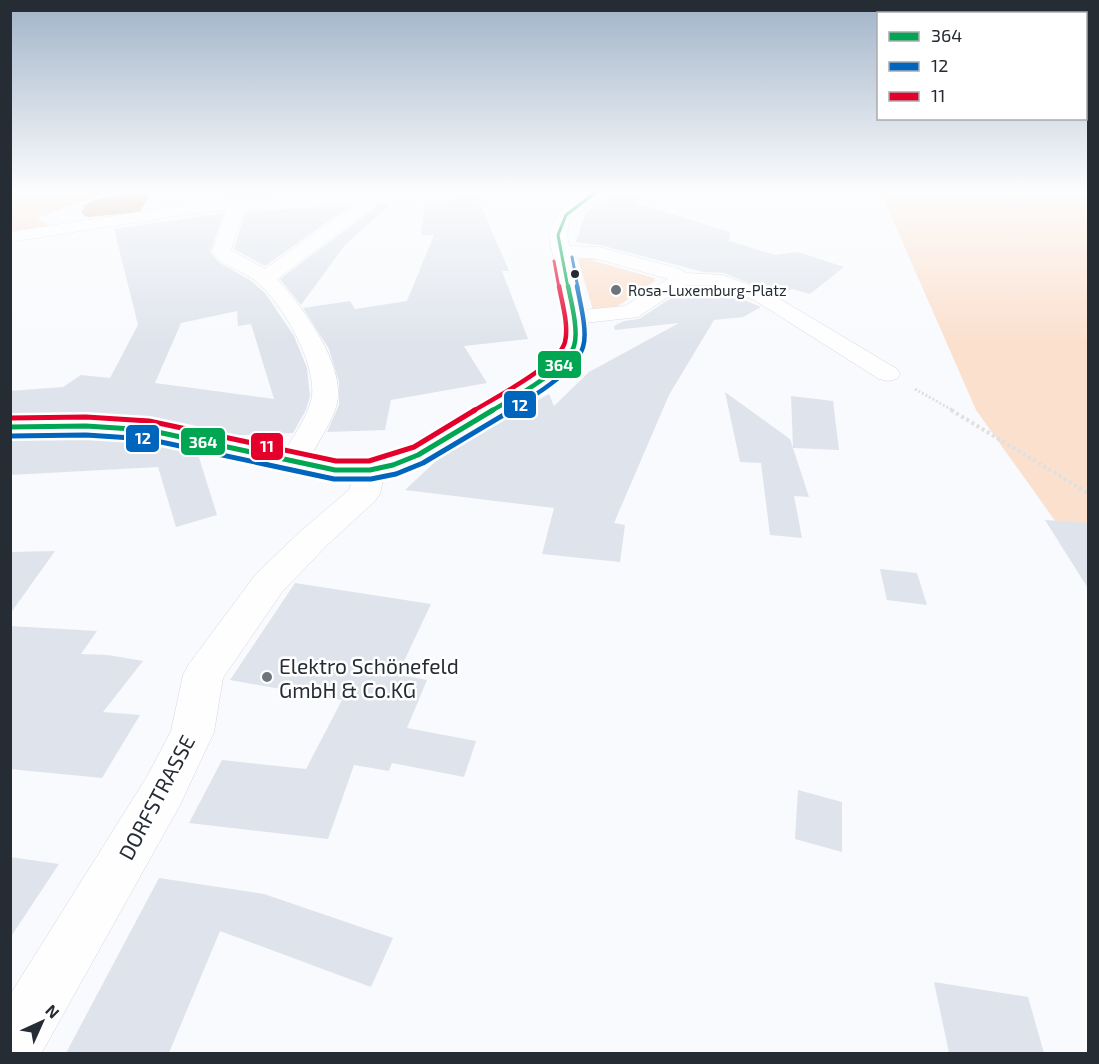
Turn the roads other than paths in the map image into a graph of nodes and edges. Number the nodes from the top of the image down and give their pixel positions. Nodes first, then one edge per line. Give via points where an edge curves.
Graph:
1 (224, 243) edge
2 (314, 243) edge
3 (559, 243) edge
4 (563, 262) junction
5 (266, 278) junction
6 (682, 279) junction
7 (574, 317) junction
8 (888, 374) road end
9 (10, 427) edge
10 (294, 462) junction
11 (370, 470) junction
12 (15, 1033) edge

1 - 5 street via 221,251 227,260
2 - 5 street
3 - 4 street
4 - 6 street via 599,254 673,273
4 - 7 street
5 - 10 street via 306,330 324,378 326,397
6 - 7 street via 630,312
6 - 8 street via 716,279 761,296
7 - 11 street via 574,346 557,368 418,455
9 - 10 street via 148,430
10 - 11 street via 335,470
11 - 12 street, DORFSTRASSE via 364,494 269,583 203,675 192,732 164,790

